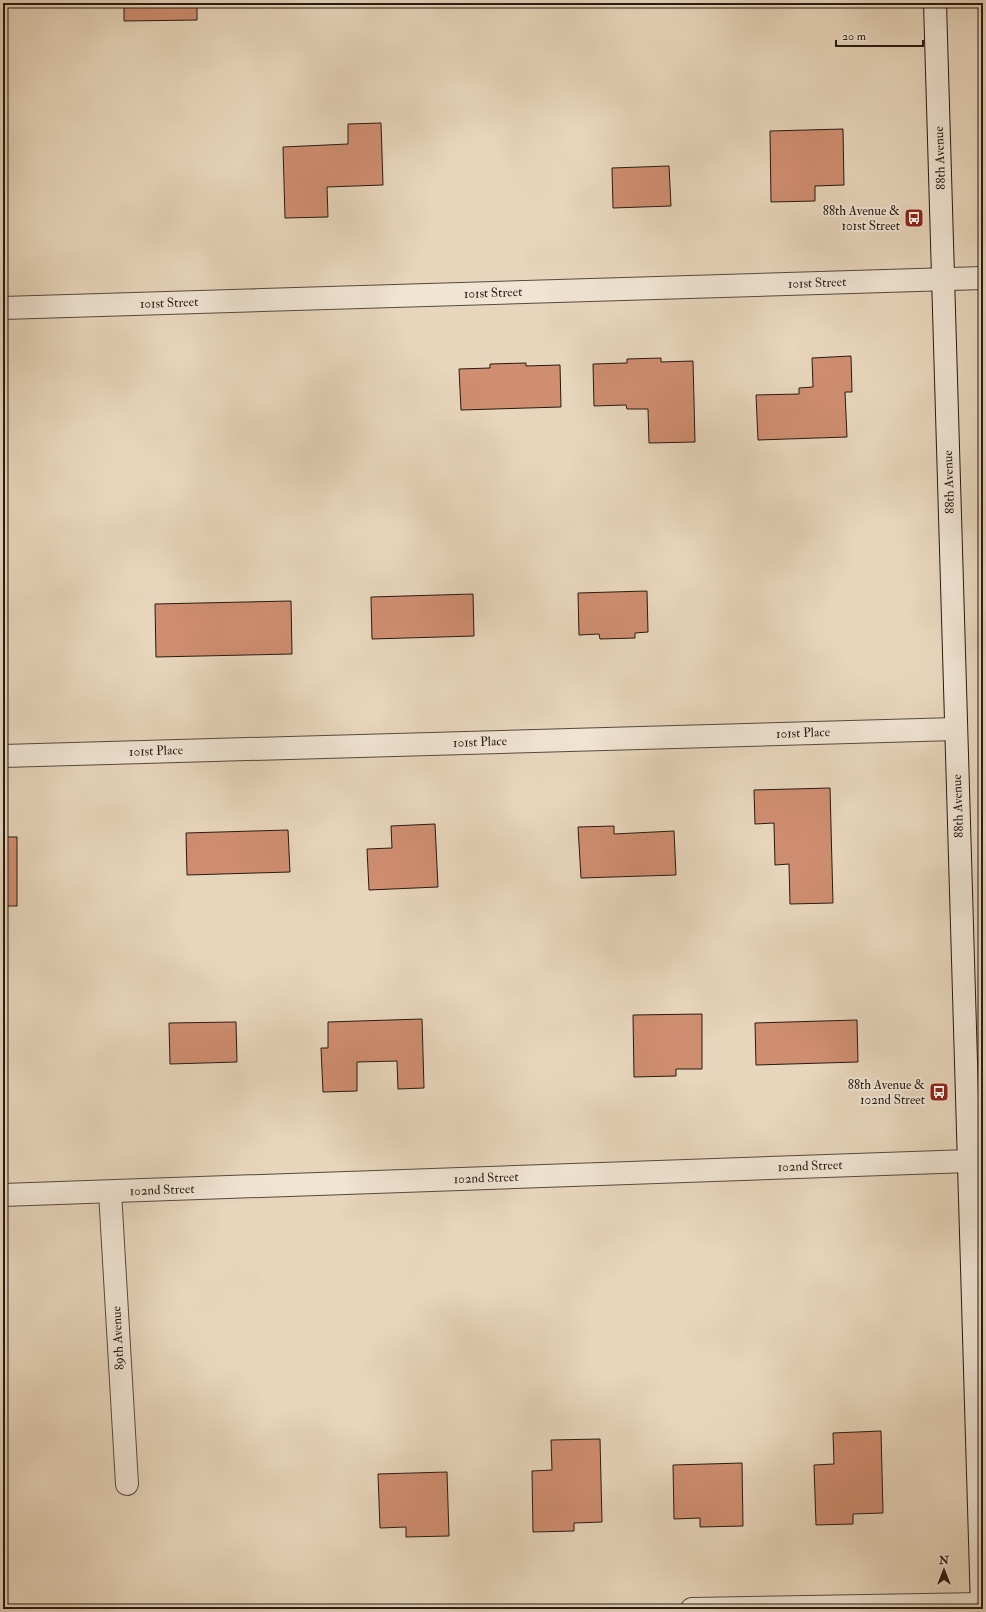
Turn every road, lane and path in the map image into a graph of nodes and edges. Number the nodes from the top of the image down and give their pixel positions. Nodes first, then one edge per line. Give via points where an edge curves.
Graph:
1 (935, 3) edge
2 (983, 278) edge
3 (943, 279) junction
4 (3, 308) edge
5 (956, 729) junction
6 (3, 756) edge
7 (969, 1161) junction
8 (110, 1192) junction
9 (3, 1195) edge
10 (127, 1484) dead end
11 (982, 1606) edge
12 (692, 1609) edge

1 - 3 street, 88th Avenue
2 - 3 street, 101st Street
3 - 4 street, 101st Street
3 - 5 street, 88th Avenue
5 - 6 street, 101st Place
5 - 7 street, 88th Avenue
7 - 8 street, 102nd Street
7 - 11 street, 88th Avenue
8 - 9 street, 102nd Street
8 - 10 street, 89th Avenue
11 - 12 street

